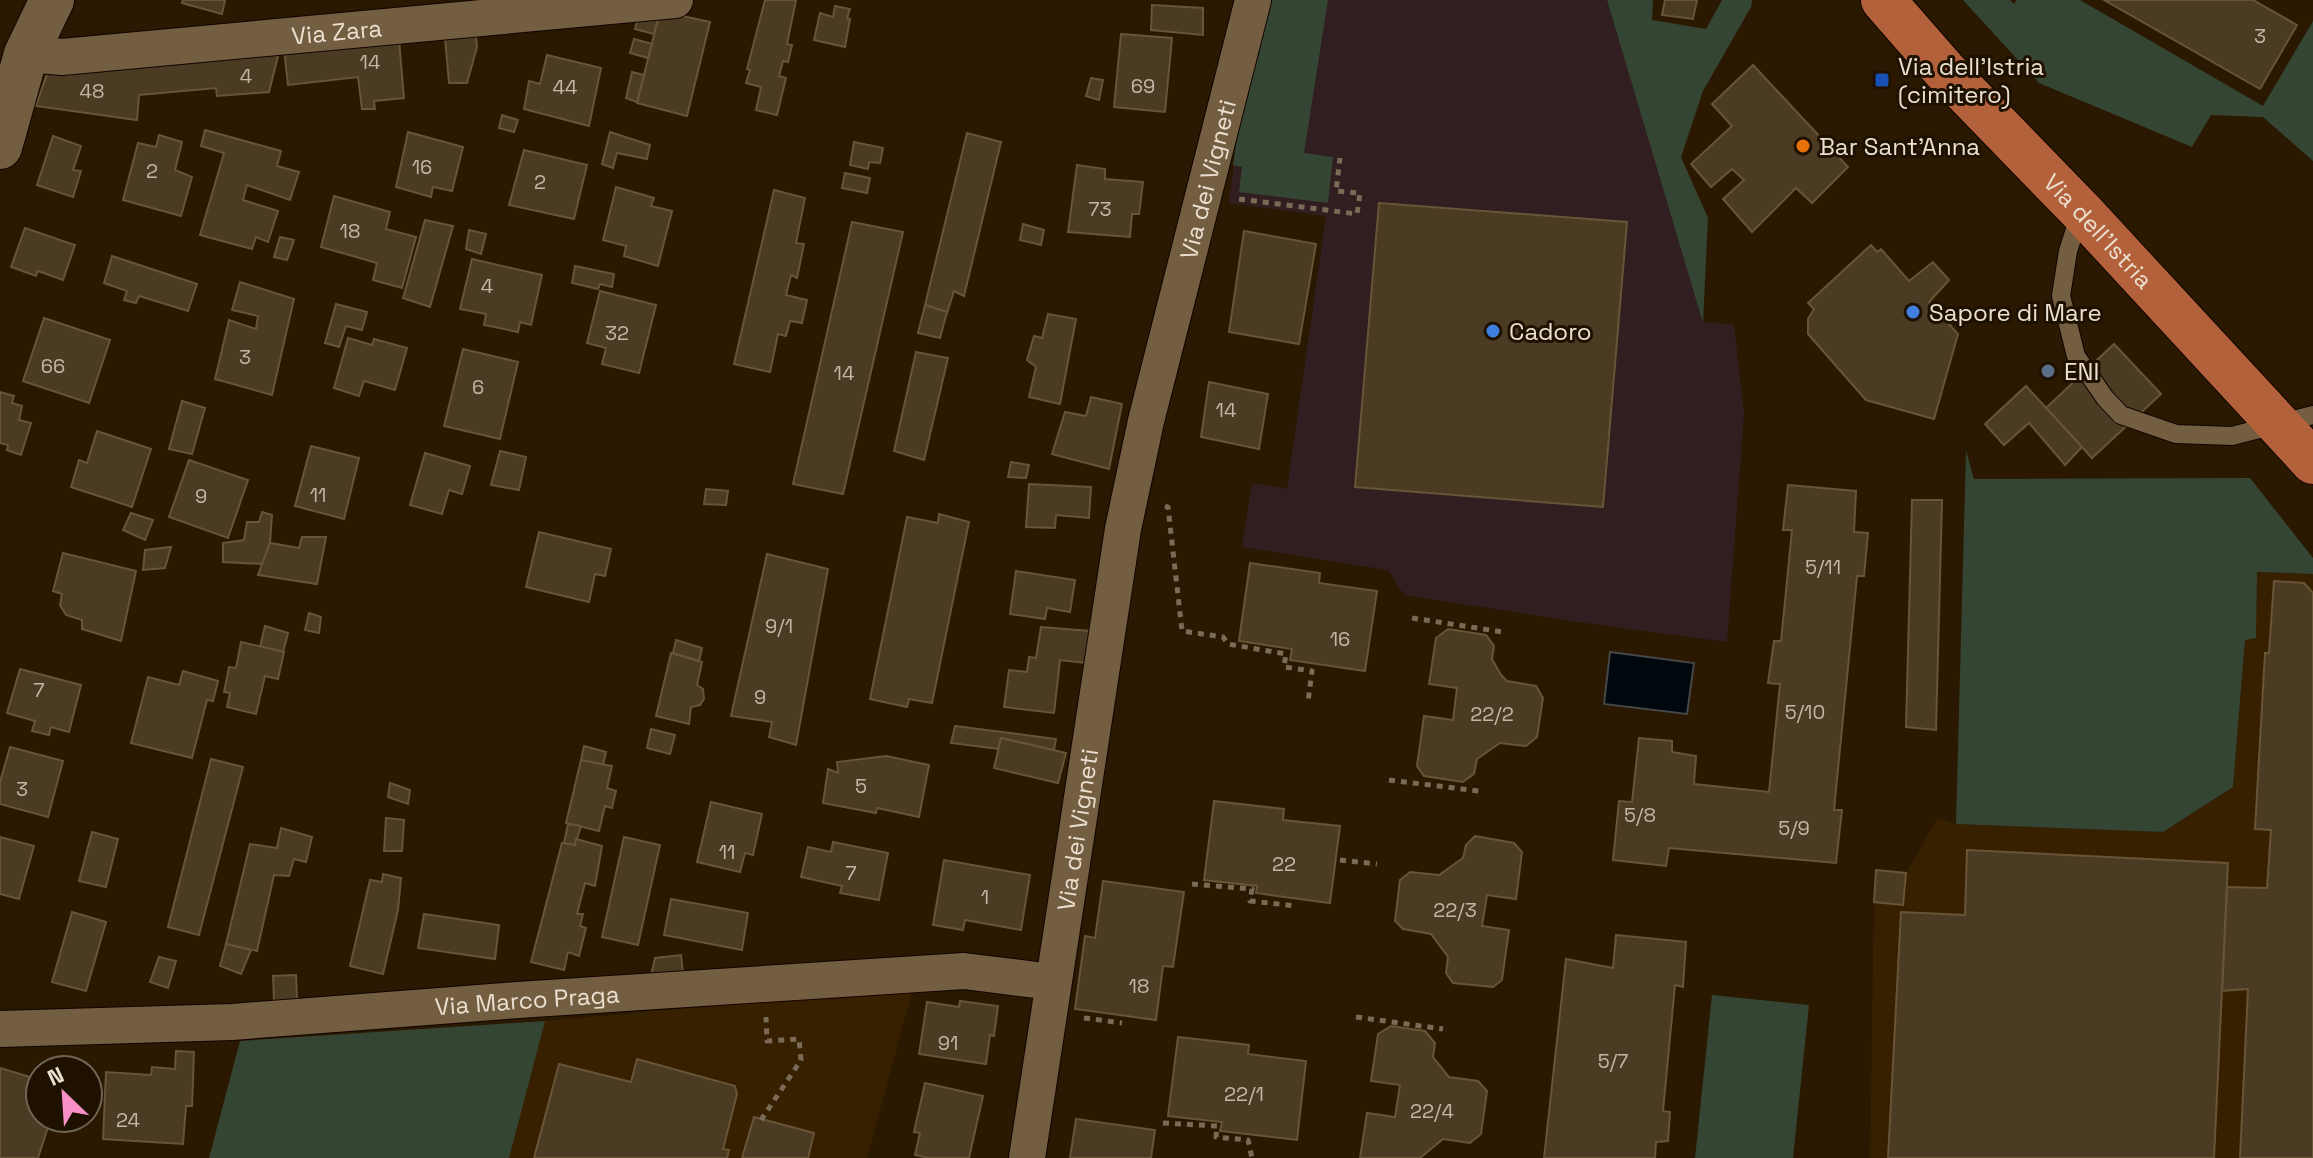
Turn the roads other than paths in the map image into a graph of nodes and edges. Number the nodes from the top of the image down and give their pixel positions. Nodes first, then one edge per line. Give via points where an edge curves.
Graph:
1 (52, 0) edge
2 (675, 0) edge
3 (1253, 0) edge
4 (1883, 0) edge
5 (19, 52) junction
6 (0, 147) edge
7 (2081, 211) junction
8 (2295, 419) edge
9 (2313, 462) edge
10 (1052, 982) junction
11 (0, 1029) edge
12 (1027, 1158) edge

1 - 5 street
2 - 5 street, Via Zara via 62,57
3 - 10 street, Via dei Vigneti via 1129,500
4 - 7 main road, Via dell'Istria
5 - 6 street
7 - 8 main road, Via dell'Istria
7 - 8 lane via 2061,296 2076,356 2121,415 2176,434 2232,436
8 - 9 main road, Via dell'Istria
10 - 11 street, Via Marco Praga via 964,971 232,1022
10 - 12 street, Via dei Vigneti

